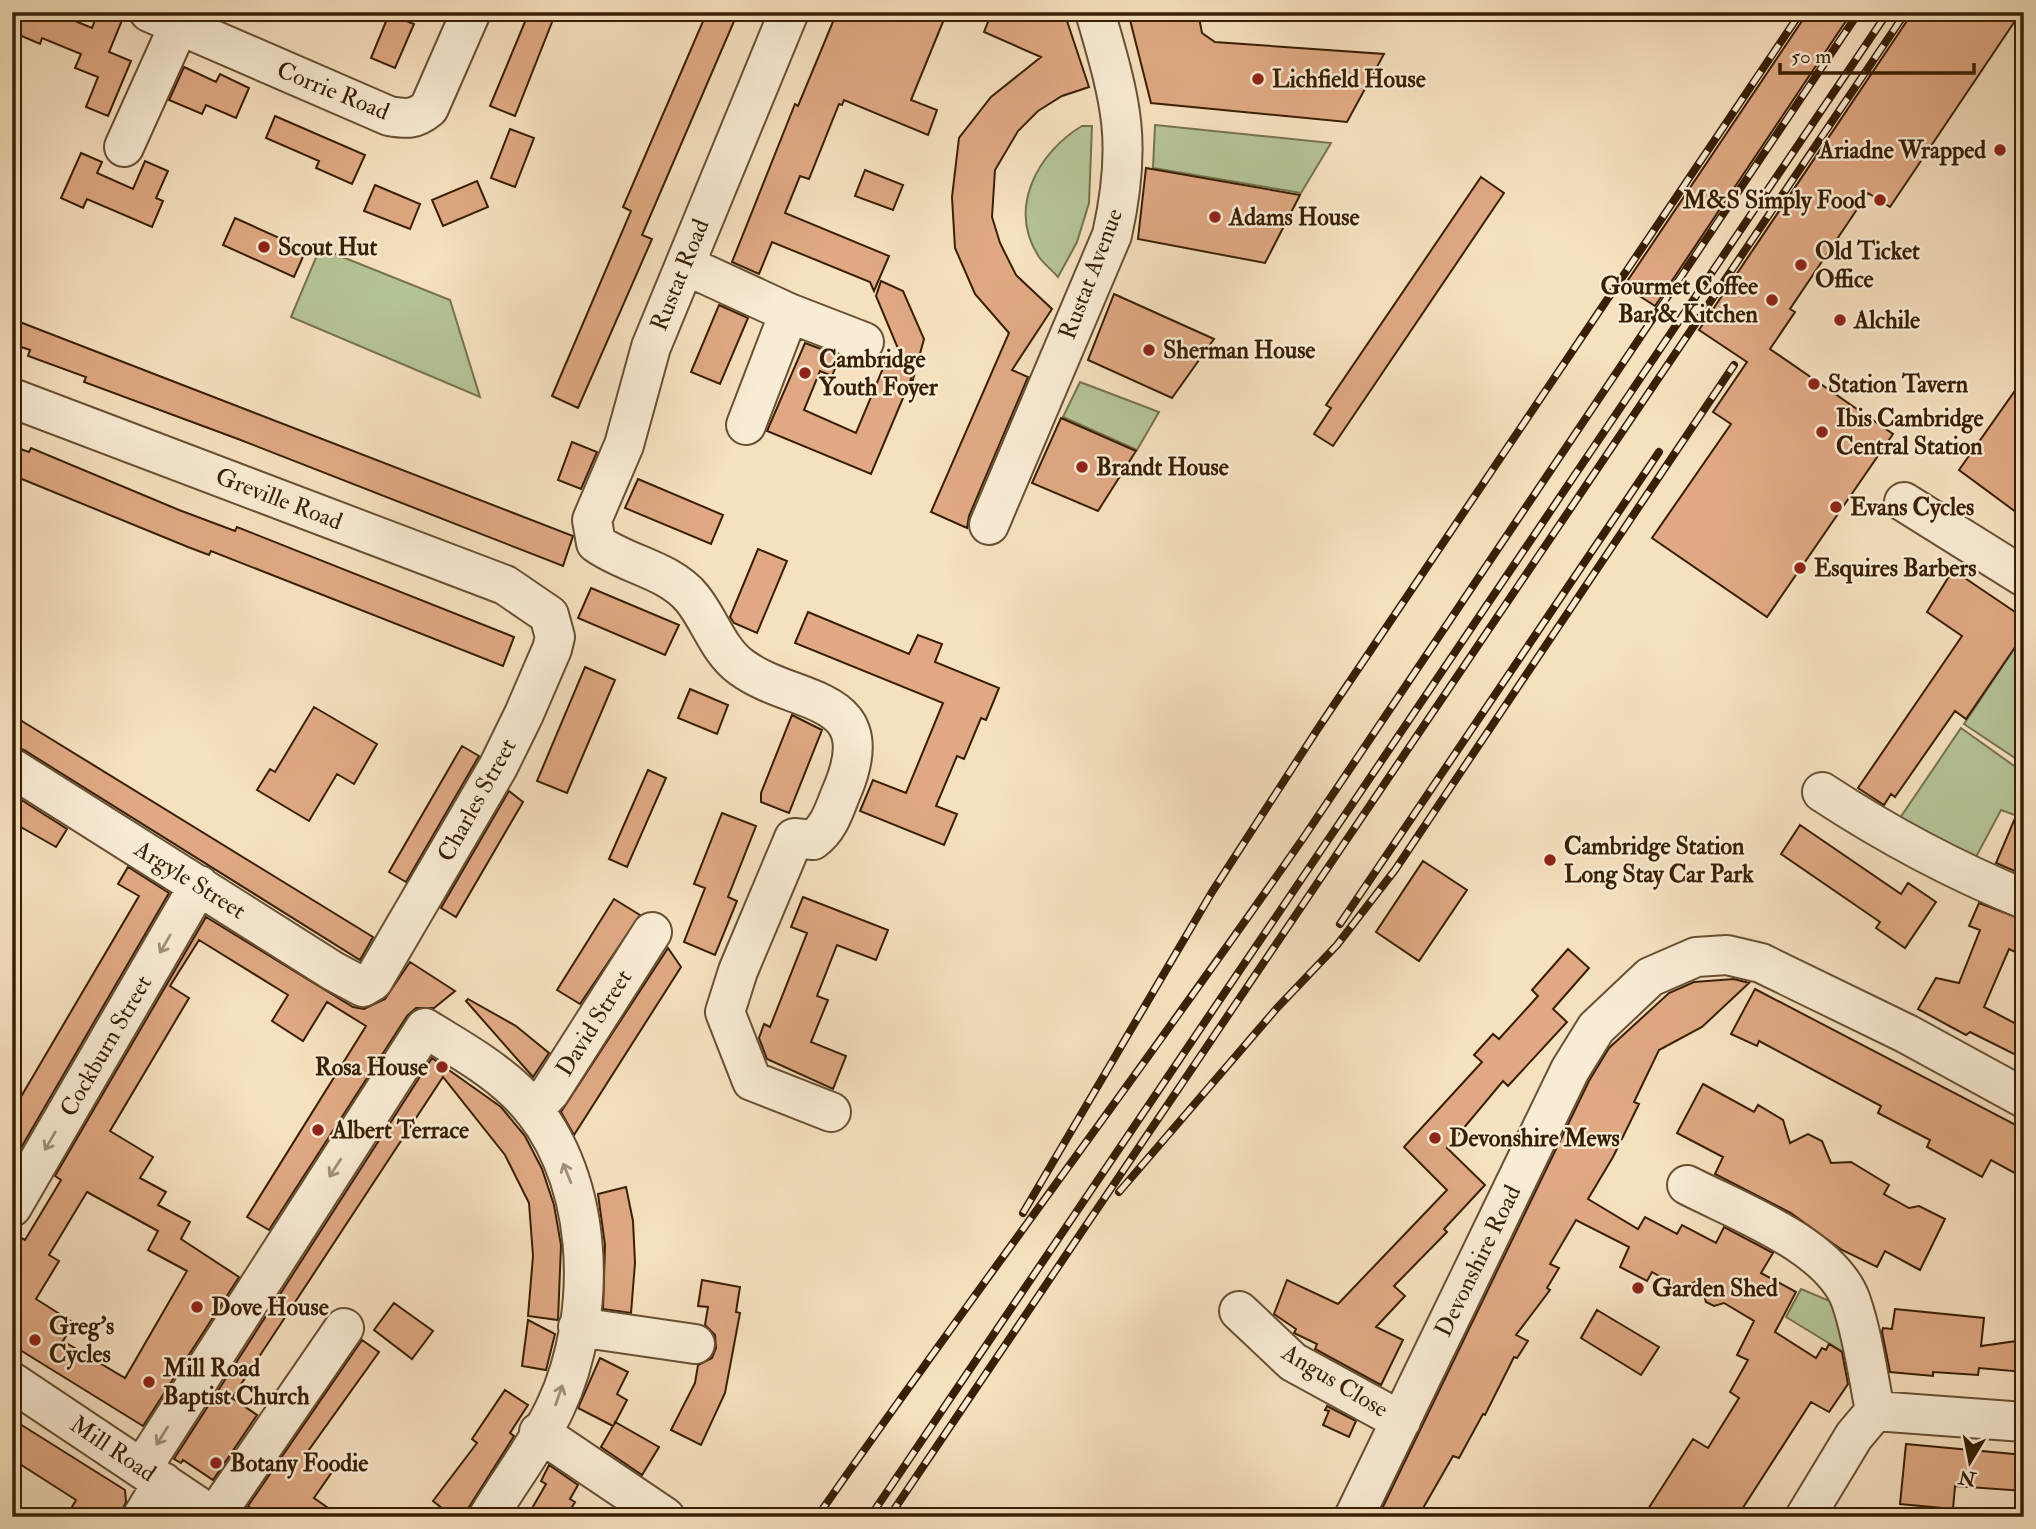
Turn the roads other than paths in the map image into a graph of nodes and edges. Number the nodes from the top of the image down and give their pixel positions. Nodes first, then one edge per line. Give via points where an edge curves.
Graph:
1 (471, 12) edge
2 (789, 12) edge
3 (1095, 12) edge
4 (164, 19) edge
5 (124, 148) dead end
6 (685, 265) junction
7 (789, 313) junction
8 (864, 342) dead end
9 (12, 398) edge
10 (746, 425) dead end
11 (1904, 502) dead end
12 (989, 525) dead end
13 (2024, 577) edge
14 (541, 608) joint
15 (12, 768) edge
16 (1822, 792) dead end
17 (199, 886) junction
18 (2024, 899) edge
19 (652, 932) dead end
20 (369, 985) joint
21 (2024, 1098) edge
22 (533, 1111) junction
23 (831, 1112) dead end
24 (1687, 1185) dead end
25 (12, 1207) edge
26 (1239, 1311) dead end
27 (578, 1327) junction
28 (344, 1328) dead end
29 (695, 1343) dead end
30 (12, 1382) edge
31 (1875, 1411) junction
32 (1401, 1421) junction
33 (2024, 1422) edge
34 (539, 1432) junction
35 (153, 1475) junction
36 (142, 1517) edge
37 (214, 1517) edge
38 (488, 1517) edge
39 (665, 1517) edge
40 (1353, 1517) edge
41 (1805, 1517) edge

1 - 4 street, Corrie Road via 429,108 418,118 405,119
2 - 6 street, Rustat Road
3 - 12 street, Rustat Avenue via 1123,114 1121,192 1112,235
4 - 5 street, Corrie Road
6 - 7 street
6 - 23 street, Rustat Road via 651,347 624,445 592,520 596,543 615,557 671,579 692,598 740,667 835,709 851,731 854,755 825,831 813,840 794,838 724,1012 752,1081
7 - 8 street
7 - 10 street
9 - 14 street, Greville Road via 505,585
11 - 13 street
14 - 20 street, Charles Street via 549,615 555,637 524,714
15 - 17 street, Argyle Street
16 - 18 street via 1879,830 1963,874
17 - 20 street, Argyle Street via 333,971 363,987
17 -> 25 street, Cockburn Street
19 - 22 street, David Street via 550,1092
21 - 32 street, Devonshire Road via 1907,1034 1761,963 1727,955 1696,957 1650,977 1596,1028 1570,1070
27 -> 22 street via 584,1256 577,1200
22 -> 35 street via 480,1062 425,1028
24 - 31 street via 1800,1244 1833,1273 1850,1299
26 - 32 street, Angus Close via 1293,1362
27 - 29 street
34 -> 27 street via 555,1408
28 - 37 street
30 - 35 street, Mill Road
31 - 33 street
31 - 41 street via 1854,1436
32 - 40 street, Devonshire Road
34 - 38 street
34 - 39 street
35 - 36 street
35 - 37 street, Mill Road

